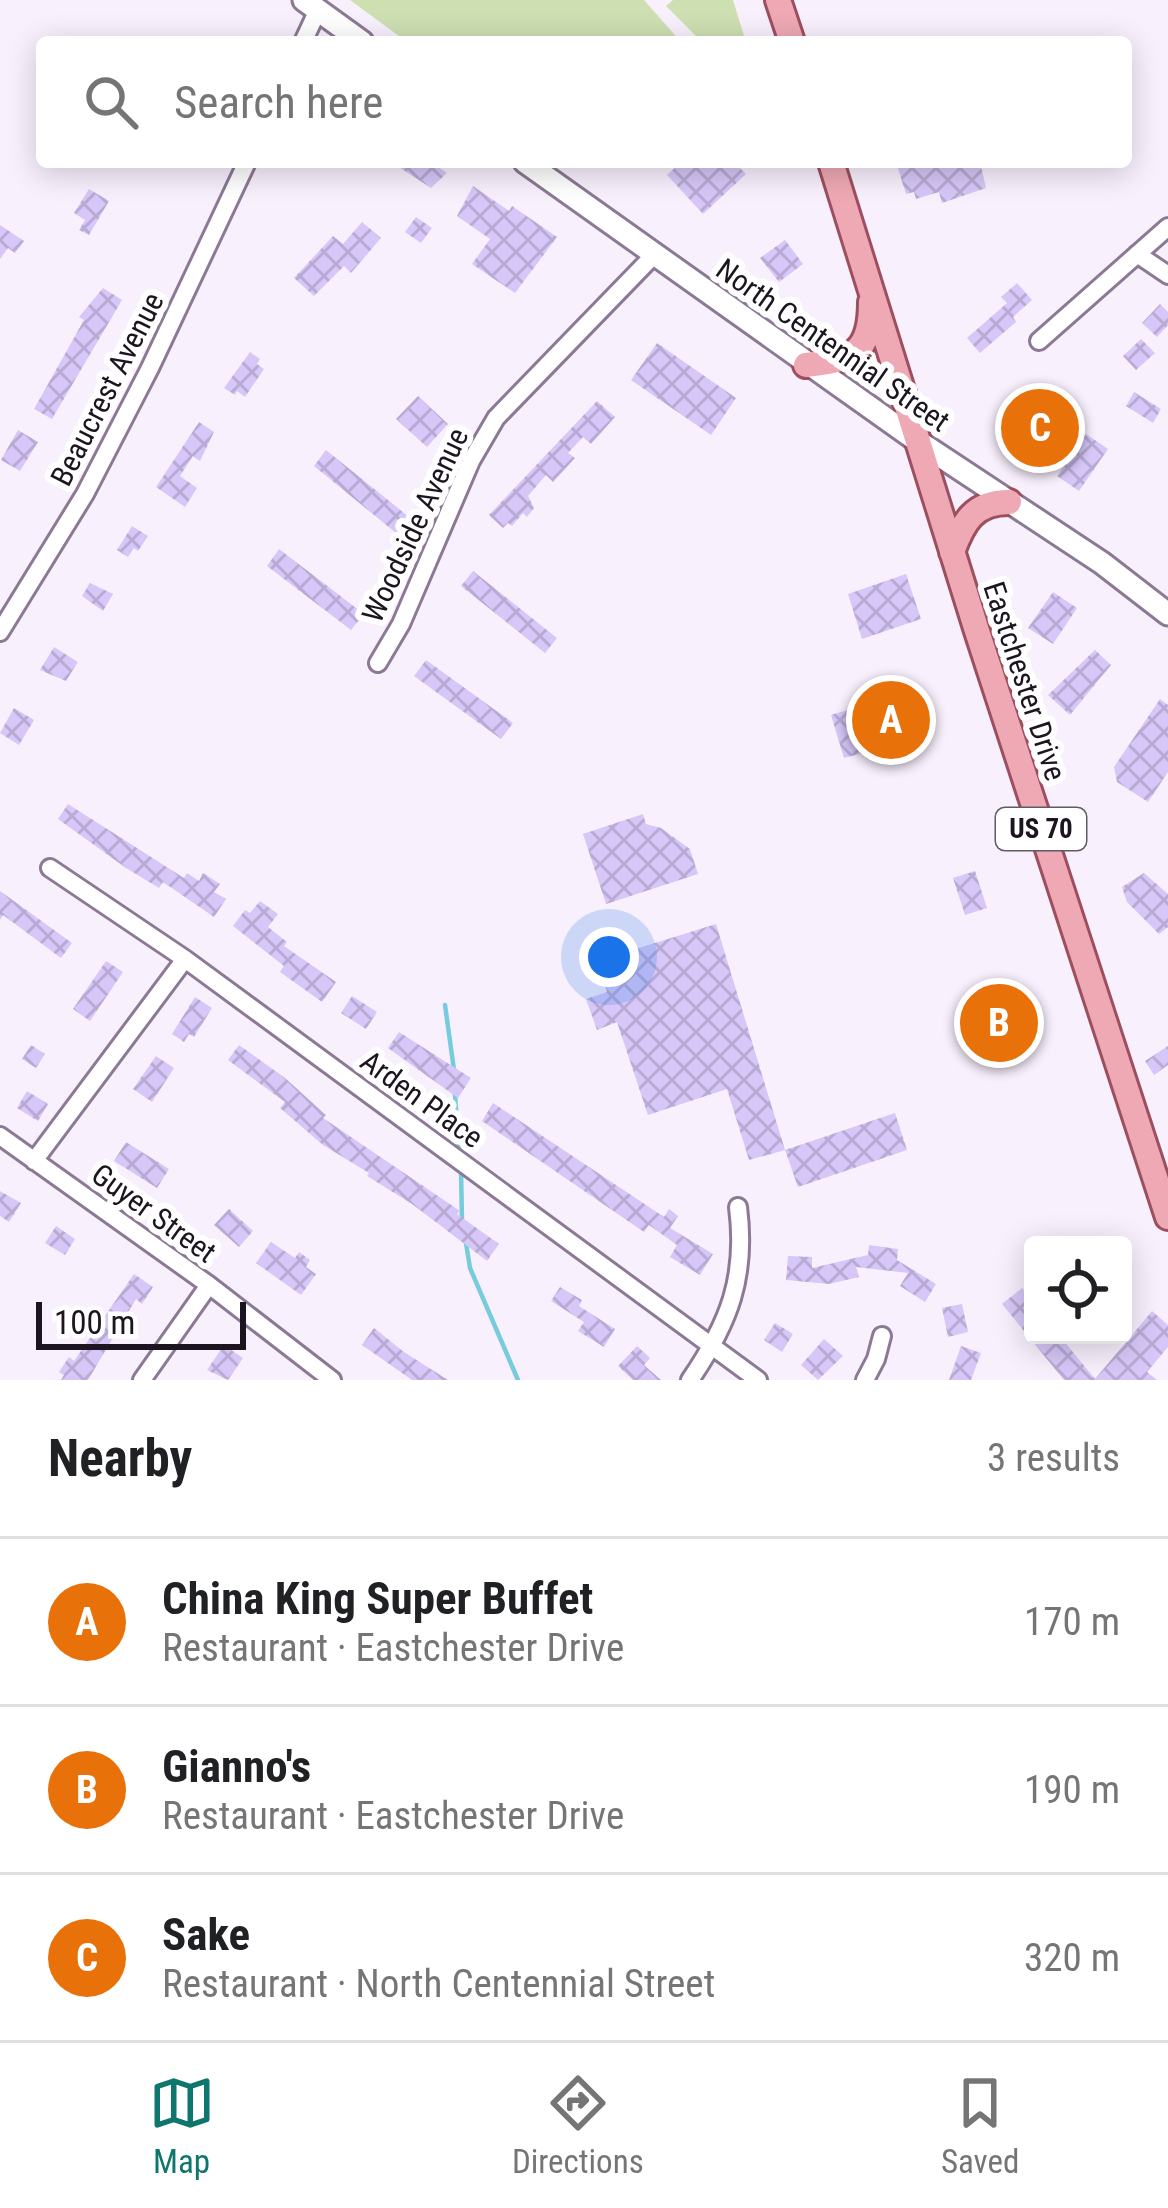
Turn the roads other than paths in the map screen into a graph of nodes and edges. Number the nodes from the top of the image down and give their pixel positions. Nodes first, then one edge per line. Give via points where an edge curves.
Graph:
1 (778, 0) edge
2 (311, 5) edge
3 (305, 36) edge
4 (354, 36) edge
5 (790, 36) edge
6 (244, 168) edge
7 (533, 168) edge
8 (833, 168) edge
9 (1168, 226) edge
10 (1137, 254) junction
11 (653, 256) junction
12 (1168, 275) edge
13 (872, 288) junction
14 (1039, 341) dead end
15 (806, 365) junction
16 (916, 440) junction
17 (1010, 502) junction
18 (952, 553) junction
19 (1168, 614) edge
20 (0, 632) edge
21 (378, 663) dead end
22 (50, 868) dead end
23 (184, 958) junction
24 (0, 1136) edge
25 (34, 1161) junction
26 (738, 1207) dead end
27 (1168, 1217) edge
28 (208, 1286) junction
29 (882, 1336) dead end
30 (714, 1345) junction
31 (142, 1380) edge
32 (332, 1380) edge
33 (690, 1380) edge
34 (758, 1380) edge
35 (865, 1380) edge

1 - 5 main road
2 - 3 street
2 - 4 main road
6 - 20 street, Beaucrest Avenue via 85,494
7 - 11 main road, North Centennial Street
8 - 13 main road, Eastchester Drive / US 70
9 - 10 street
10 - 12 street
10 - 14 street
11 - 15 main road, North Centennial Street
11 - 21 street, Woodside Avenue via 496,418
13 - 15 main road via 861,348
13 - 16 main road, Eastchester Drive / US 70
15 - 16 main road, North Centennial Street
16 - 17 main road, North Centennial Street
16 - 18 main road, Eastchester Drive / US 70
17 - 18 main road via 968,517
17 - 19 main road, North Centennial Street
18 - 27 main road, Eastchester Drive / US 70
22 - 23 street, Arden Place
23 - 25 street
23 - 30 street, Arden Place
24 - 25 street, Guyer Street
25 - 28 street, Guyer Street
26 - 30 street via 741,1267
28 - 31 street
28 - 32 street, Guyer Street
29 - 35 street
30 - 33 street
30 - 34 street, Arden Place

